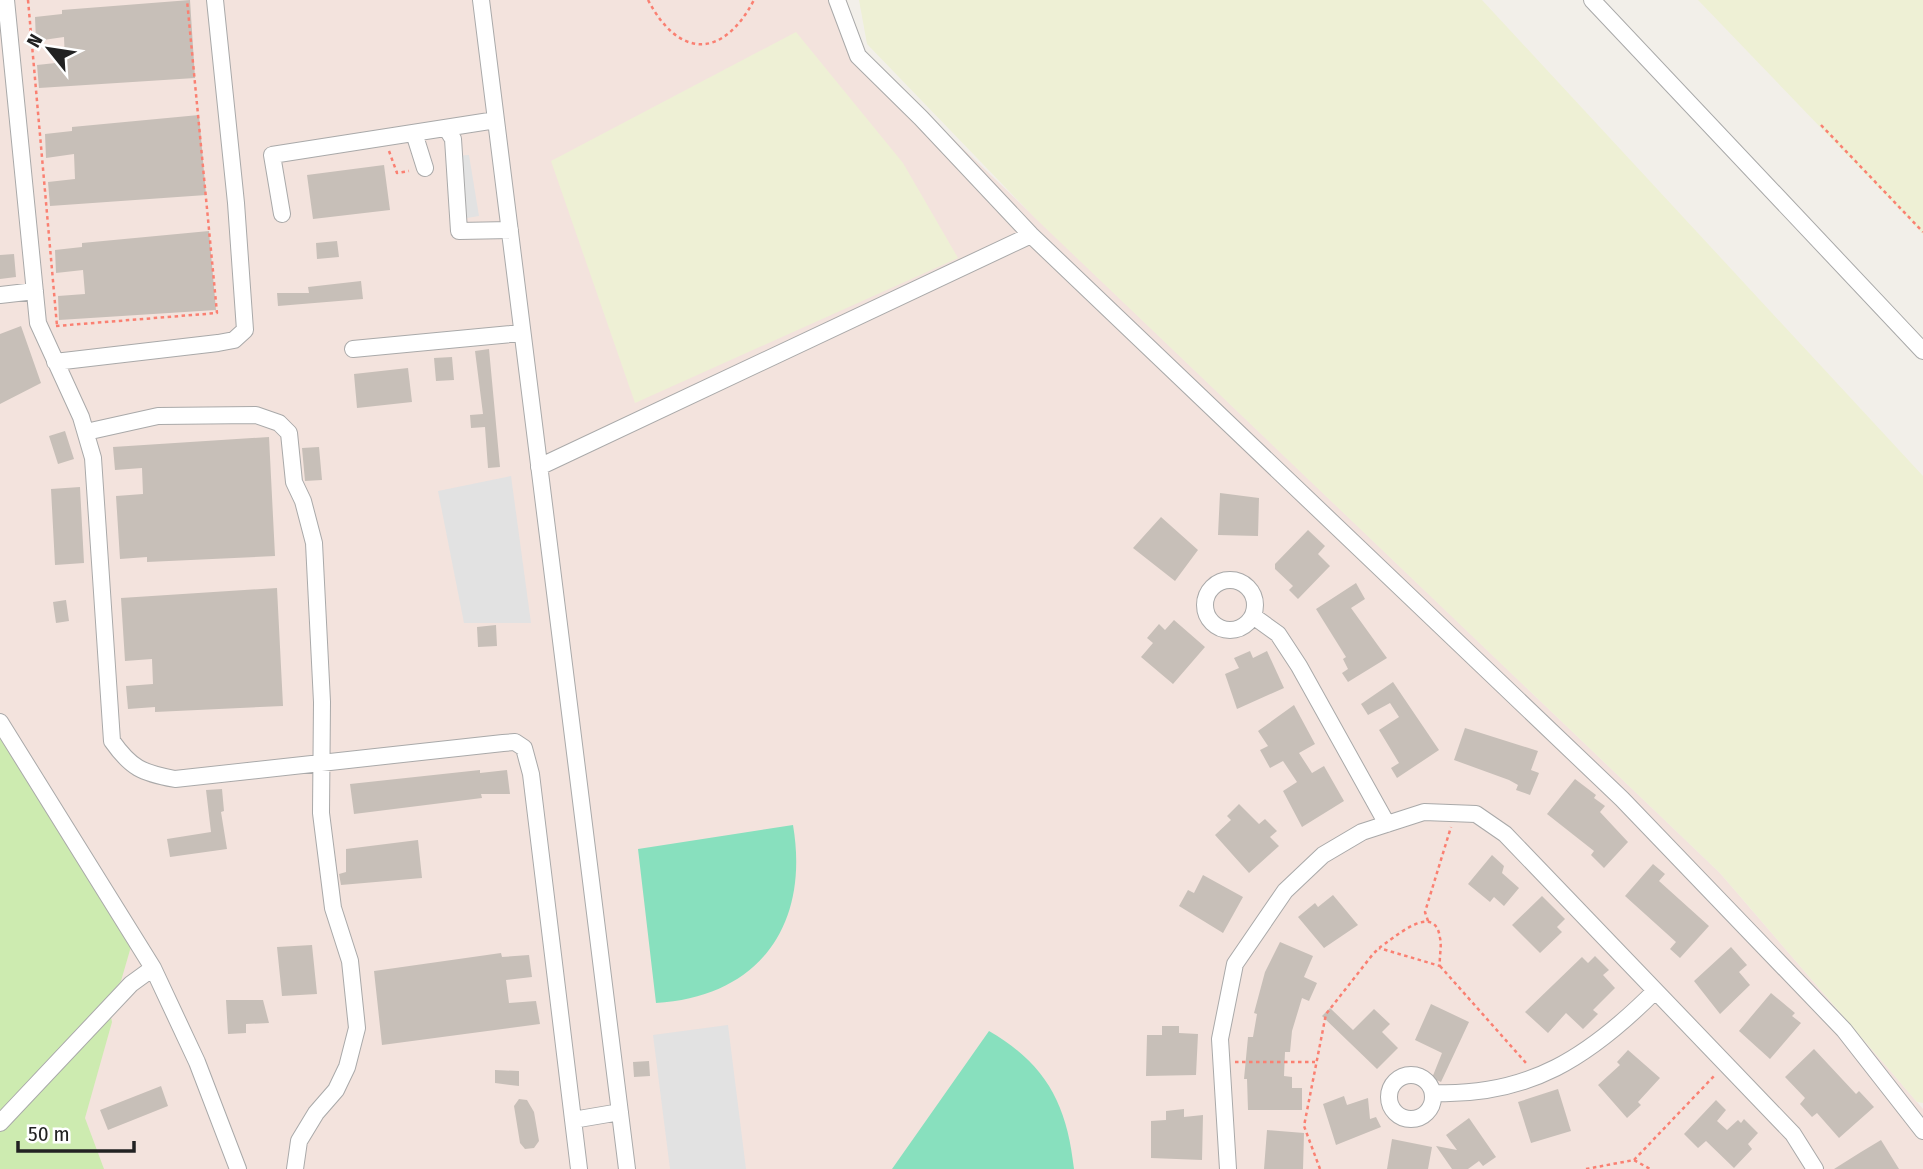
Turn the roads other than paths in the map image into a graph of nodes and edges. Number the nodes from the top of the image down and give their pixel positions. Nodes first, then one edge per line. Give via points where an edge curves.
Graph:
1 (6, 0) edge
2 (215, 0) edge
3 (481, 0) edge
4 (837, 0) edge
5 (1591, 0) edge
6 (7, 71) edge
7 (496, 120) junction
8 (446, 128) junction
9 (414, 133) junction
10 (425, 168) dead end
11 (282, 214) dead end
12 (510, 230) junction
13 (1031, 235) junction
14 (35, 291) junction
15 (0, 295) edge
16 (523, 333) junction
17 (353, 349) dead end
18 (1923, 351) edge
19 (55, 362) junction
20 (86, 432) junction
21 (538, 467) junction
22 (1253, 616) dead end
23 (0, 722) edge
24 (322, 764) junction
25 (1387, 824) junction
26 (153, 968) junction
27 (1656, 991) junction
28 (1433, 1093) dead end
29 (620, 1111) junction
30 (573, 1120) junction
31 (0, 1123) edge
32 (1923, 1131) edge
33 (237, 1169) edge
34 (295, 1169) edge
35 (579, 1169) edge
36 (627, 1169) edge
37 (1228, 1169) edge
38 (1815, 1169) edge

1 - 6 street
2 - 19 street via 245,330 234,340 218,344
3 - 7 street
4 - 13 street via 858,56
5 - 18 street
6 - 14 street
7 - 8 street
7 - 12 street
8 - 9 street
8 - 12 street via 453,139 459,232
9 - 10 street
9 - 11 street via 272,155
12 - 16 street
13 - 21 street
13 - 32 street via 1622,799 1844,1030
14 - 15 street
14 - 19 street via 38,323
16 - 17 street
16 - 21 street
19 - 20 street
20 - 24 street via 93,458 109,721 112,741 124,758 144,773 174,779
20 - 24 street via 158,416 256,415 279,422 289,433 293,482 314,543
21 - 29 street
22 - 25 street via 1278,634 1299,666
23 - 26 street
24 - 30 street via 514,742 524,748
24 - 34 street via 321,813 333,908 349,961 357,1028 336,1090 299,1141
25 - 27 street via 1424,812 1476,814 1505,834
25 - 37 street via 1362,832 1323,855 1285,891 1235,964 1220,1039
26 - 31 street via 131,984
26 - 33 street via 197,1062
27 - 28 street via 1599,1044 1537,1076 1472,1095
27 - 38 street via 1793,1134
29 - 30 street
29 - 36 street
30 - 35 street

